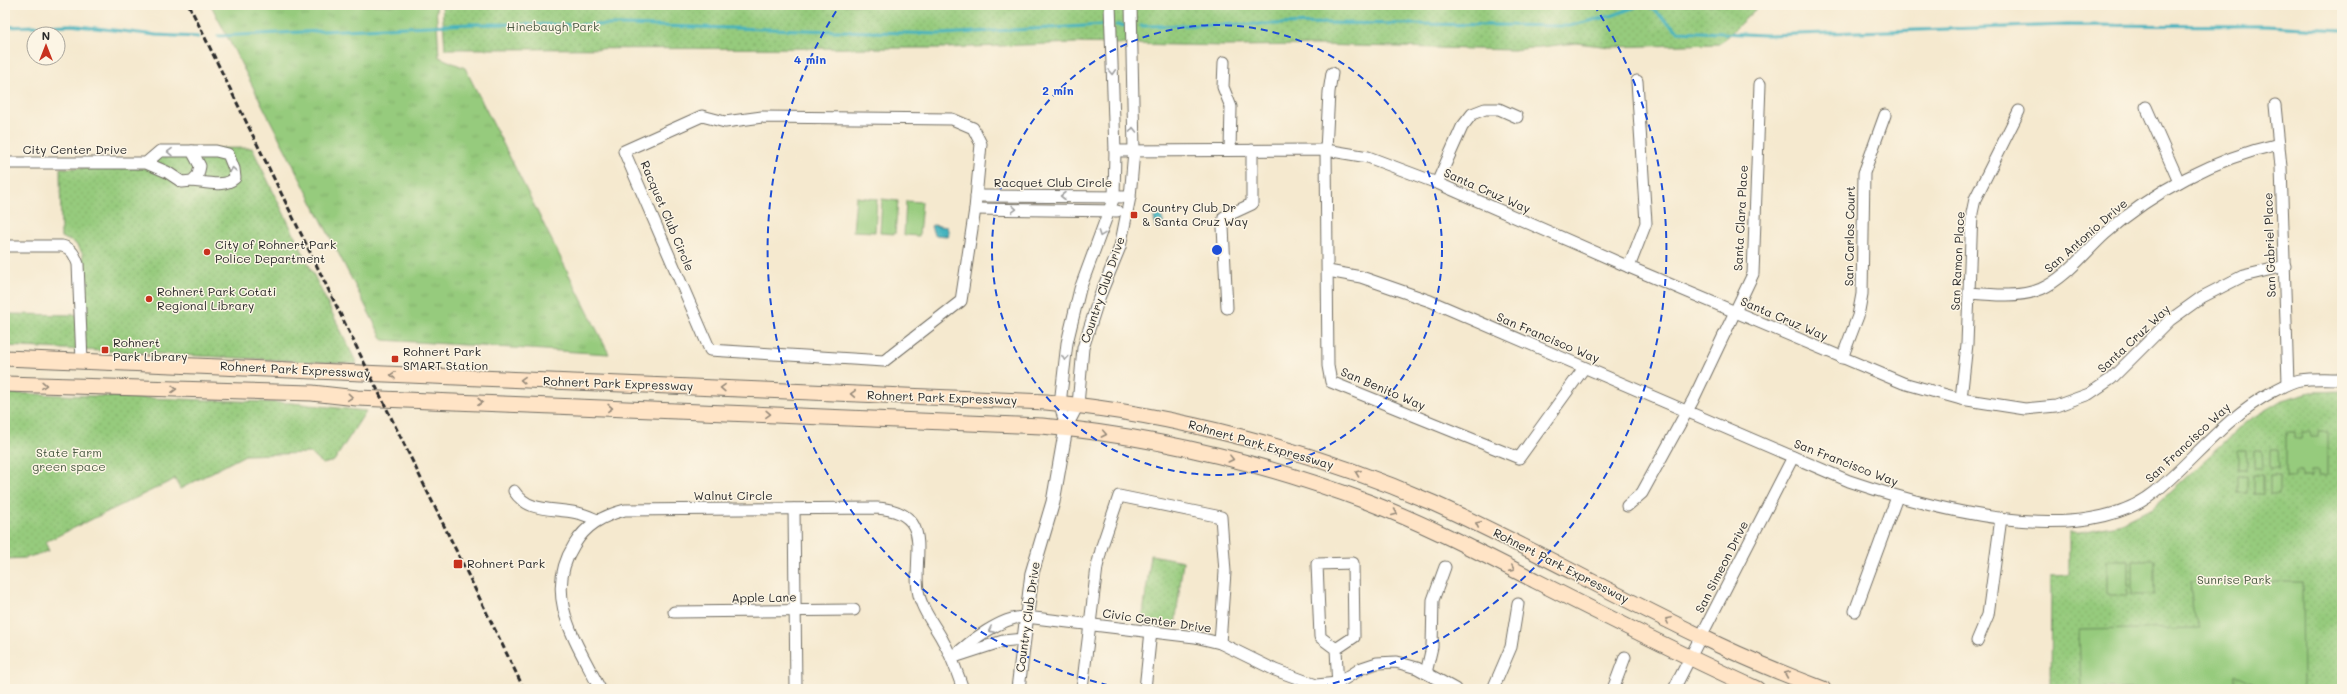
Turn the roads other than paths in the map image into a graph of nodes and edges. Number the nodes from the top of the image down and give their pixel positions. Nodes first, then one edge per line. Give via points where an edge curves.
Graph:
1 (1110, 9) edge
2 (1131, 9) edge
3 (1224, 62) dead end
4 (1332, 73) dead end
5 (1637, 81) dead end
6 (1760, 84) dead end
7 (2275, 105) dead end
8 (2146, 107) dead end
9 (2019, 111) dead end
10 (1885, 114) dead end
11 (1516, 117) dead end
12 (2279, 144) junction
13 (1230, 150) junction
14 (1252, 150) junction
15 (1326, 150) junction
16 (192, 151) junction
17 (1115, 151) junction
18 (1134, 151) junction
19 (146, 162) junction
20 (5, 163) edge
21 (192, 181) junction
22 (2179, 182) junction
23 (1437, 183) junction
24 (976, 196) junction
25 (1114, 197) junction
26 (1130, 197) junction
27 (975, 209) junction
28 (1110, 211) junction
29 (1127, 211) junction
30 (5, 246) edge
31 (2284, 266) junction
32 (1629, 268) junction
33 (1328, 271) junction
34 (1969, 293) junction
35 (1227, 308) dead end
36 (1733, 312) junction
37 (5, 358) edge
38 (1842, 358) junction
39 (82, 361) junction
40 (1584, 368) junction
41 (2342, 379) edge
42 (2288, 383) junction
43 (5, 384) edge
44 (1961, 399) junction
45 (1060, 404) junction
46 (1078, 405) junction
47 (1687, 411) junction
48 (1066, 428) junction
49 (1793, 457) junction
50 (514, 492) dead end
51 (1897, 497) junction
52 (1627, 506) dead end
53 (794, 509) junction
54 (2001, 518) junction
55 (597, 520) junction
56 (1445, 567) dead end
57 (1518, 604) dead end
58 (794, 610) junction
59 (854, 610) dead end
60 (1855, 611) dead end
61 (674, 612) dead end
62 (1026, 617) junction
63 (1089, 624) junction
64 (1151, 632) junction
65 (1700, 637) junction
66 (1024, 639) junction
67 (1978, 641) dead end
68 (1220, 643) junction
69 (1336, 649) junction
70 (1625, 657) dead end
71 (952, 658) junction
72 (1689, 659) junction
73 (1426, 673) junction
74 (1338, 686) edge
75 (600, 689) edge
76 (796, 689) edge
77 (963, 689) edge
78 (1018, 689) edge
79 (1082, 689) edge
80 (1145, 689) edge
81 (1455, 689) edge
82 (1493, 689) edge
83 (1613, 689) edge
84 (1674, 689) edge
85 (1757, 689) edge
86 (1823, 689) edge

1 -> 17 street, Country Club Drive
18 -> 2 street, Country Club Drive
3 - 13 street via 1223,87 1231,107
4 - 15 street, San Benito Way
5 - 32 street via 1646,223
6 - 36 street, Santa Clara Place via 1753,274
7 - 12 street, San Gabriel Place
8 - 22 street
9 - 34 street, San Ramon Place via 1975,199 1972,213
10 - 38 street, San Carlos Court via 1864,173 1862,294 1858,316
11 - 23 street via 1499,109 1485,109 1472,114 1462,126
12 - 22 street, San Antonio Drive via 2236,157
12 - 31 street, San Gabriel Place
13 - 14 street, Santa Cruz Way
13 - 18 street, Santa Cruz Way
14 - 15 street, Santa Cruz Way
14 - 35 street via 1252,204 1224,217
15 - 23 street, Santa Cruz Way via 1368,157
15 - 33 street, San Benito Way
16 -> 19 street, City Center Drive via 160,151
16 - 21 street via 200,166 198,175
21 -> 16 street, City Center Drive via 219,184 230,183 234,178 234,169 228,154
17 - 18 street, Santa Cruz Way
17 - 25 street, Country Club Drive
18 - 26 street, Country Club Drive
19 - 20 street, City Center Drive
19 - 21 street, City Center Drive via 182,182
22 - 34 street, San Antonio Drive via 2139,207 2106,233 2058,279 2041,289 2025,294
23 - 32 street, Santa Cruz Way
25 -> 24 street, Racquet Club Circle
24 - 27 street, Racquet Club Circle
24 - 27 street, Racquet Club Circle via 981,144 973,128 952,119 762,117 725,122 702,116 624,152 710,350 884,362 961,301
25 - 26 street, Racquet Club Circle
25 - 28 street, Country Club Drive
26 - 29 street, Country Club Drive
27 -> 28 street
28 - 29 street
28 -> 45 street, Country Club Drive via 1080,288 1067,343
29 - 46 street, Country Club Drive via 1120,247 1099,298 1083,348
30 - 39 street via 62,246 74,253 78,264
31 - 42 street, San Gabriel Place
31 - 44 street, Santa Cruz Way via 2242,276 2202,297 2170,320 2111,379 2089,394 2056,406 2026,409
32 - 36 street, Santa Cruz Way
33 - 40 street, San Francisco Way via 1399,288
33 - 40 street, San Benito Way via 1328,366 1331,382 1519,458
34 - 44 street, San Ramon Place
36 - 38 street, Santa Cruz Way
36 - 47 street, Santa Clara Place
37 - 39 main road, Rohnert Park Expressway
38 - 44 street, Santa Cruz Way via 1903,383
45 -> 39 main road, Rohnert Park Expressway
40 - 47 street, San Francisco Way
41 - 42 street, San Francisco Way via 2300,380
42 - 54 street, San Francisco Way via 2244,409 2154,492 2127,508 2097,517 2065,522
43 -> 48 main road, Rohnert Park Expressway via 312,393 363,398
45 - 46 main road, Rohnert Park Expressway
45 - 48 street, Country Club Drive
46 - 48 street, Country Club Drive
65 -> 46 main road, Rohnert Park Expressway via 1482,526 1431,502 1354,472 1185,423
47 - 49 street, San Francisco Way
47 - 52 street, Santa Clara Place via 1642,493
48 - 62 street, Country Club Drive via 1053,502 1032,572
48 -> 72 main road, Rohnert Park Expressway via 1236,460 1368,502 1448,537
49 - 51 street, San Francisco Way via 1849,481
49 - 65 street, San Simeon Drive
50 - 55 street via 520,500 542,510 576,512
51 - 54 street, San Francisco Way via 1949,510
51 - 60 street
53 - 55 street, Walnut Circle via 624,510
53 - 58 street
53 - 71 street, Walnut Circle via 877,508 902,513 918,533 921,603
54 - 67 street via 1988,615
55 - 75 street, Walnut Circle via 583,531 568,553 563,564 560,590 566,619
56 - 73 street via 1433,600 1432,647
57 - 82 street via 1511,647
58 - 59 street, Apple Lane
58 - 61 street, Apple Lane
58 - 76 street
62 - 63 street, Civic Center Drive
62 - 66 street, Country Club Drive
62 -> 71 street via 1016,616 971,640
63 - 64 street, Civic Center Drive
63 - 68 street, Civic Center Drive via 1102,546 1119,496 1221,517 1226,572
63 - 79 street
64 - 68 street, Civic Center Drive
64 - 80 street
65 - 72 street, San Simeon Drive
86 -> 65 main road, Rohnert Park Expressway
66 - 71 street via 1003,641
66 - 78 street, Country Club Drive
68 - 74 street, Civic Center Drive via 1275,670 1316,685
69 - 69 street via 1354,637 1354,563 1317,564 1320,637
69 - 74 street
70 - 83 street
71 - 77 street, Walnut Circle
72 - 84 street, San Simeon Drive
72 - 85 main road, Rohnert Park Expressway
73 - 74 street, Civic Center Drive via 1396,662 1377,663 1362,668
73 - 81 street, Civic Center Drive

